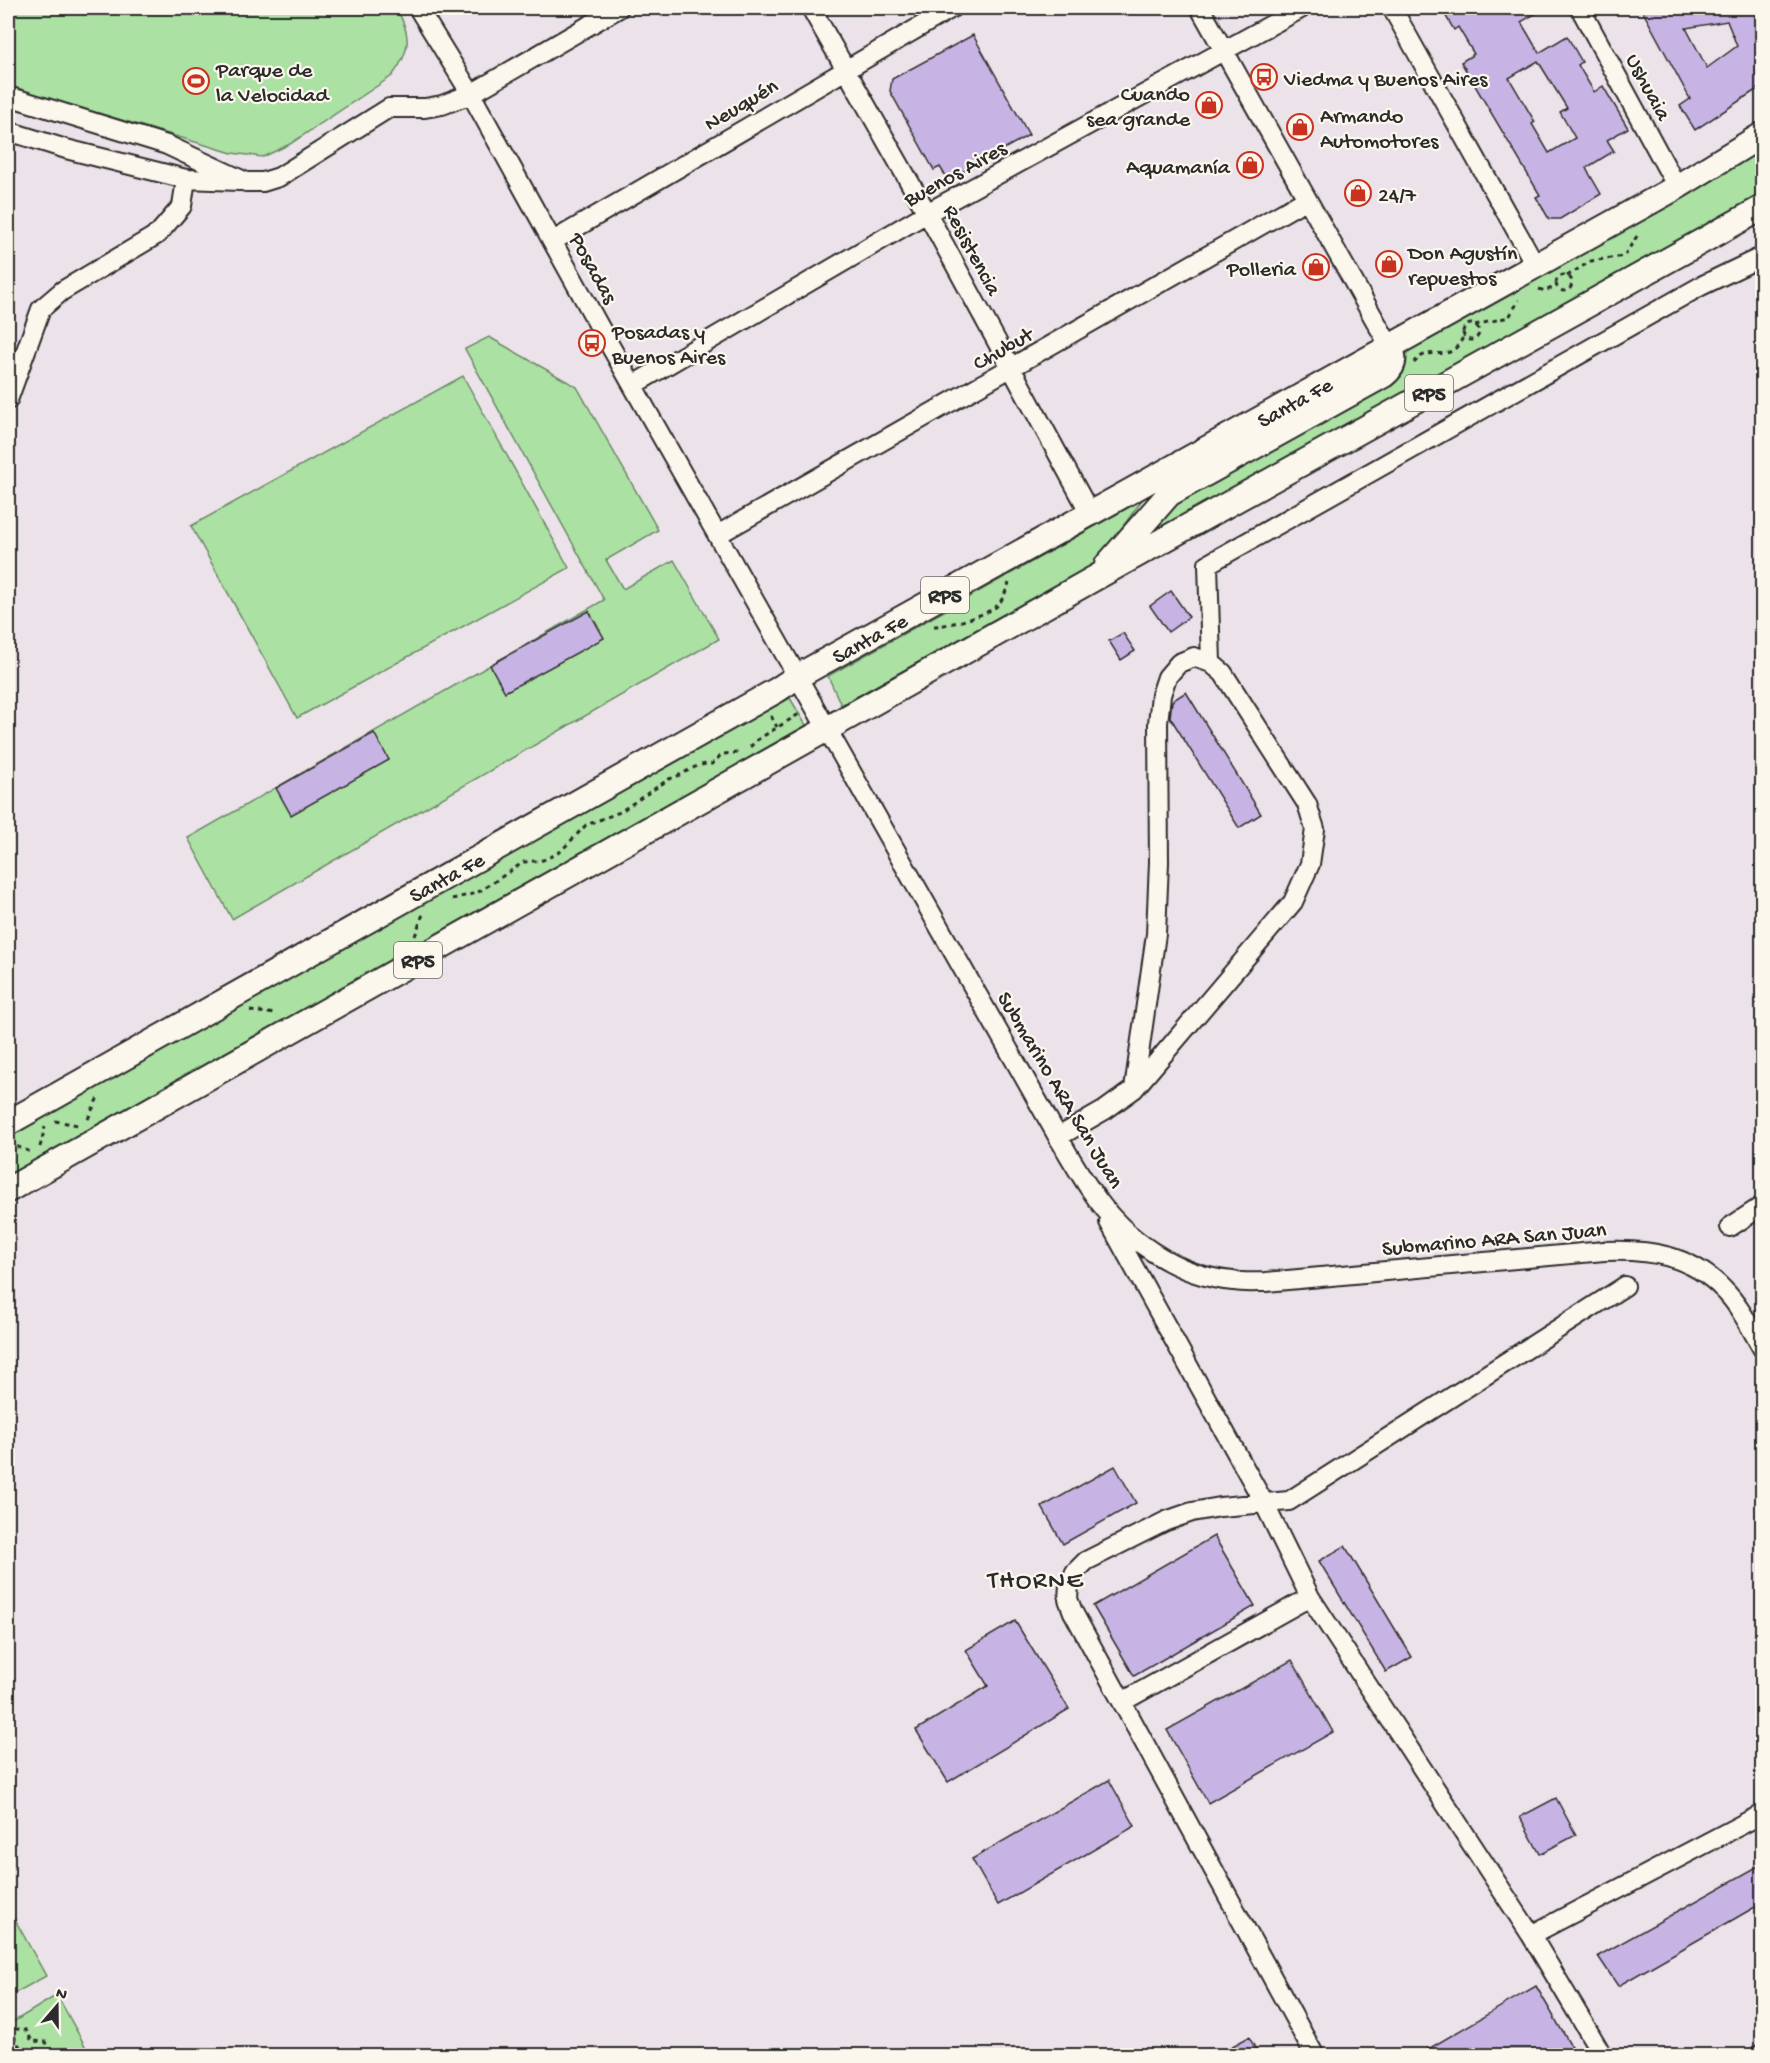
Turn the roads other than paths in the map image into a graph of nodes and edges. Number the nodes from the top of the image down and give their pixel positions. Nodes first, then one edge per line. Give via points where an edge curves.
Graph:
1 (418, 8) edge
2 (619, 8) edge
3 (811, 8) edge
4 (952, 8) edge
5 (1200, 8) edge
6 (1302, 8) edge
7 (1392, 8) edge
8 (1580, 8) edge
9 (1224, 50) junction
10 (844, 69) junction
11 (471, 94) junction
12 (8, 96) edge
13 (8, 130) edge
14 (1762, 135) edge
15 (186, 179) junction
16 (246, 182) junction
17 (1677, 187) junction
18 (1307, 199) junction
19 (1762, 208) edge
20 (927, 213) junction
21 (553, 241) junction
22 (1762, 267) edge
23 (1535, 275) junction
24 (1390, 348) junction
25 (1011, 369) junction
26 (633, 385) junction
27 (8, 400) edge
28 (1091, 514) junction
29 (718, 534) junction
30 (1095, 578) junction
31 (1211, 663) junction
32 (798, 676) junction
33 (828, 730) junction
34 (1134, 1089) junction
35 (8, 1123) edge
36 (1058, 1137) junction
37 (8, 1190) edge
38 (1093, 1194) junction
39 (1762, 1206) edge
40 (1730, 1227) dead end
41 (1624, 1286) dead end
42 (1762, 1348) edge
43 (1264, 1503) junction
44 (1310, 1597) junction
45 (1122, 1702) junction
46 (1762, 1814) edge
47 (1531, 1935) junction
48 (1307, 2053) edge
49 (1603, 2055) edge

1 - 11 street, Posadas
2 - 11 street
3 - 10 street, Resistencia
4 - 10 street, Neuquén
5 - 9 street
6 - 9 street, Buenos Aires
7 - 23 street
8 - 17 street, Ushuaia
9 - 18 street
9 - 20 street, Buenos Aires
10 - 20 street, Resistencia
10 - 21 street, Neuquén
11 - 16 street via 442,105 389,108 279,177
11 - 21 street, Posadas
12 - 16 street via 167,145
13 - 15 street via 66,150
14 - 17 main road, Santa Fe / RP5
15 - 16 street
15 - 27 street via 182,206 158,234 62,291 41,309
17 - 23 main road, Santa Fe / RP5
18 - 24 street
18 - 25 street, Chubut
19 - 30 main road, RP5
20 - 25 street, Resistencia
20 - 26 street, Buenos Aires
21 - 26 street, Posadas
22 - 31 street via 1756,259 1701,286 1208,564
23 - 24 main road, Santa Fe / RP5
24 - 28 main road, Santa Fe / RP5
24 - 30 main road via 1394,363 1384,375 1169,494
25 - 28 street, Resistencia
25 - 29 street, Chubut
26 - 29 street, Posadas
28 - 32 main road, Santa Fe / RP5
29 - 32 street, Posadas
30 - 33 main road, RP5
31 - 34 street via 1194,657 1179,663 1167,677 1161,695 1156,934
31 - 34 street via 1223,673 1307,804 1315,829 1310,864 1293,902
32 - 33 street, Submarino ARA San Juan
32 - 35 main road, Santa Fe / RP5
33 - 36 street, Submarino ARA San Juan
33 - 37 main road, RP5
34 - 36 street
36 - 38 street, Submarino ARA San Juan
38 - 42 street, Submarino ARA San Juan via 1147,1249 1174,1265 1232,1281 1266,1282 1604,1251 1658,1253 1690,1265 1724,1289
38 - 43 street
39 - 40 street
41 - 43 street via 1289,1502
43 - 44 street
43 - 45 street via 1220,1507 1175,1518 1086,1561 1075,1572 1068,1599
44 - 45 street
44 - 47 street
45 - 48 street
46 - 47 street
47 - 49 street

